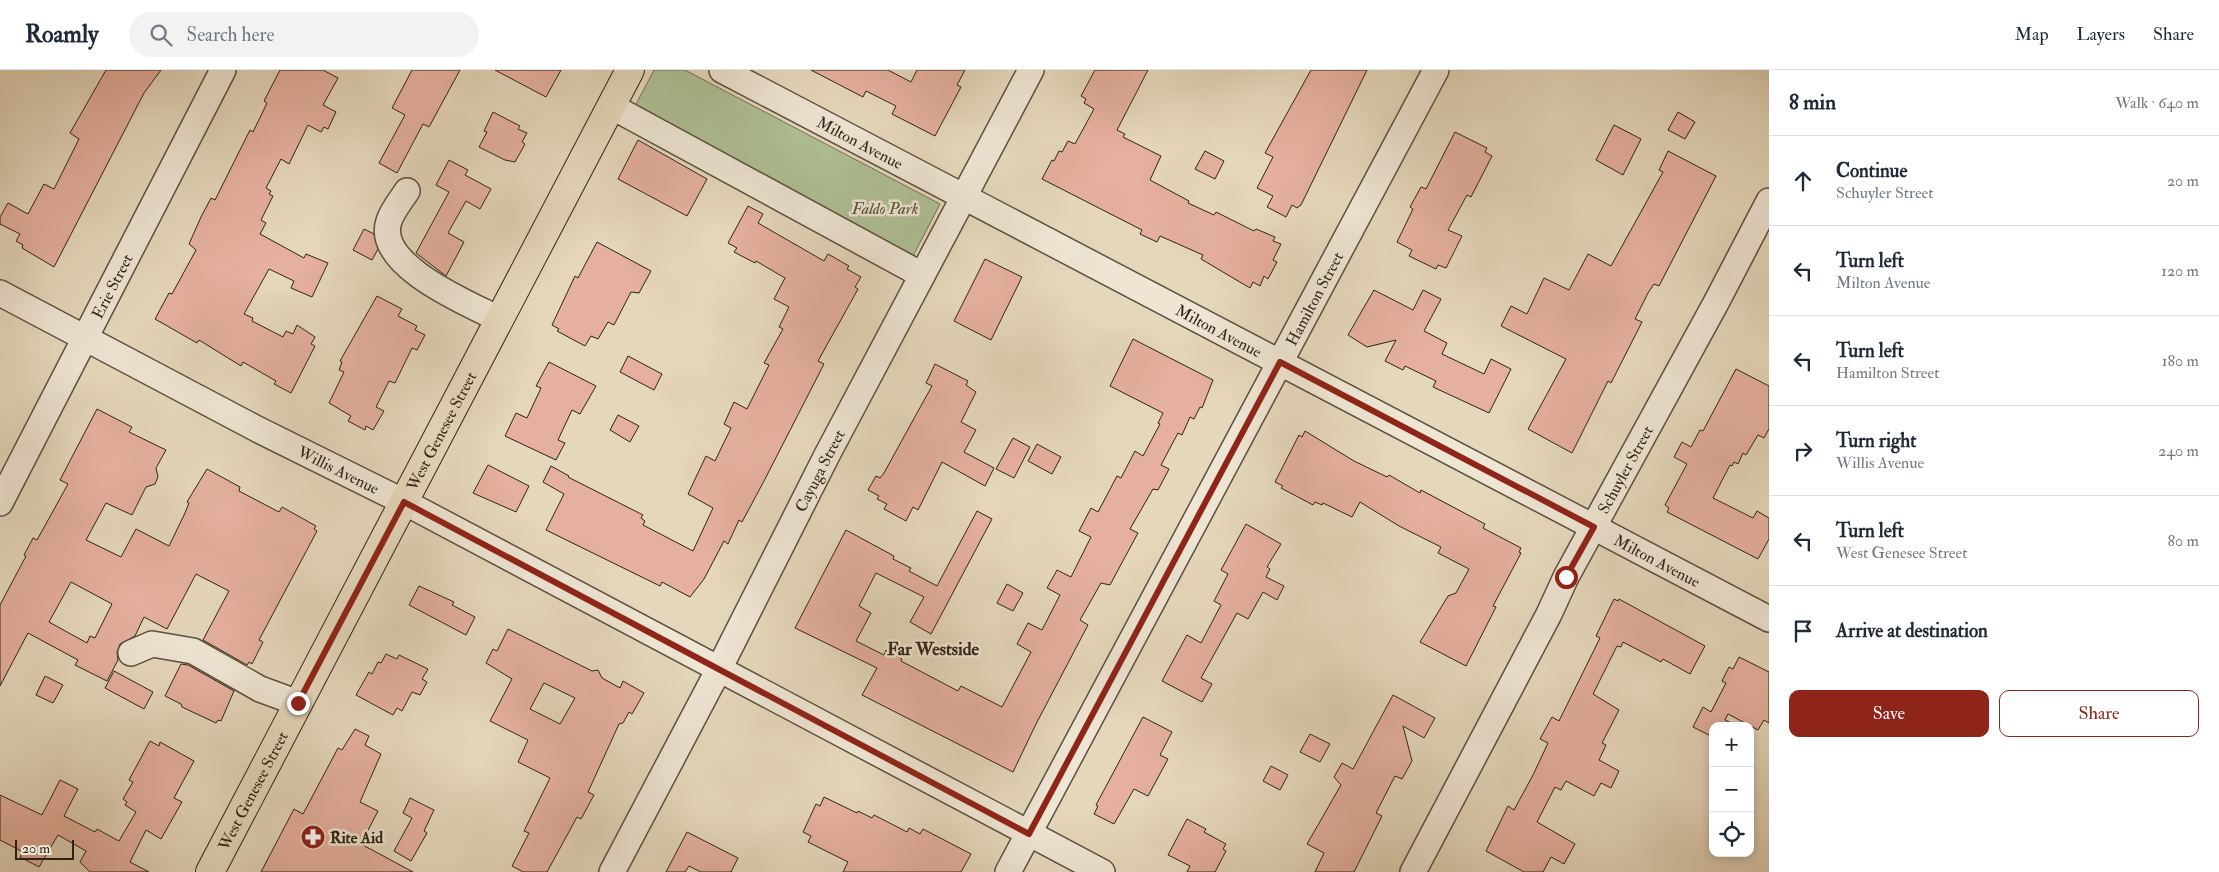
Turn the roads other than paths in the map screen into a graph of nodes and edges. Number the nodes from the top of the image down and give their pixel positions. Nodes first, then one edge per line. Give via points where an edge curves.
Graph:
1 (223, 70) edge
2 (630, 70) edge
3 (722, 70) edge
4 (1031, 70) edge
5 (1436, 70) edge
6 (611, 106) junction
7 (407, 191) dead end
8 (964, 196) junction
9 (1769, 201) edge
10 (922, 275) junction
11 (0, 293) edge
12 (499, 319) junction
13 (86, 338) junction
14 (1280, 362) junction
15 (404, 502) junction
16 (0, 503) edge
17 (1594, 527) junction
18 (1769, 619) edge
19 (132, 653) dead end
20 (719, 669) junction
21 (298, 703) junction
22 (1029, 834) junction
23 (210, 872) edge
24 (612, 872) edge
25 (1008, 872) edge
26 (1102, 872) edge
27 (1413, 872) edge

1 - 13 street, Erie Street
2 - 6 main road, West Genesee Street
3 - 8 street, Milton Avenue
4 - 8 street, Cayuga Street
5 - 14 street, Hamilton Street
6 - 10 street
6 - 12 main road, West Genesee Street
7 - 12 street via 388,222 391,246 404,266
8 - 10 street, Cayuga Street
8 - 14 street, Milton Avenue
9 - 17 street, Schuyler Street
10 - 20 street, Cayuga Street
11 - 13 street, Willis Avenue
12 - 15 main road, West Genesee Street
13 - 15 street, Willis Avenue
13 - 16 street, Erie Street
14 - 17 street, Milton Avenue
14 - 22 street, Hamilton Street
15 - 20 street, Willis Avenue
15 - 21 main road, West Genesee Street
17 - 18 street, Milton Avenue
17 - 27 street, Schuyler Street
19 - 21 street via 152,644 193,651 260,689
20 - 22 street, Willis Avenue
20 - 24 street, Cayuga Street
21 - 23 main road, West Genesee Street
22 - 25 street, Hamilton Street
22 - 26 street, Willis Avenue

